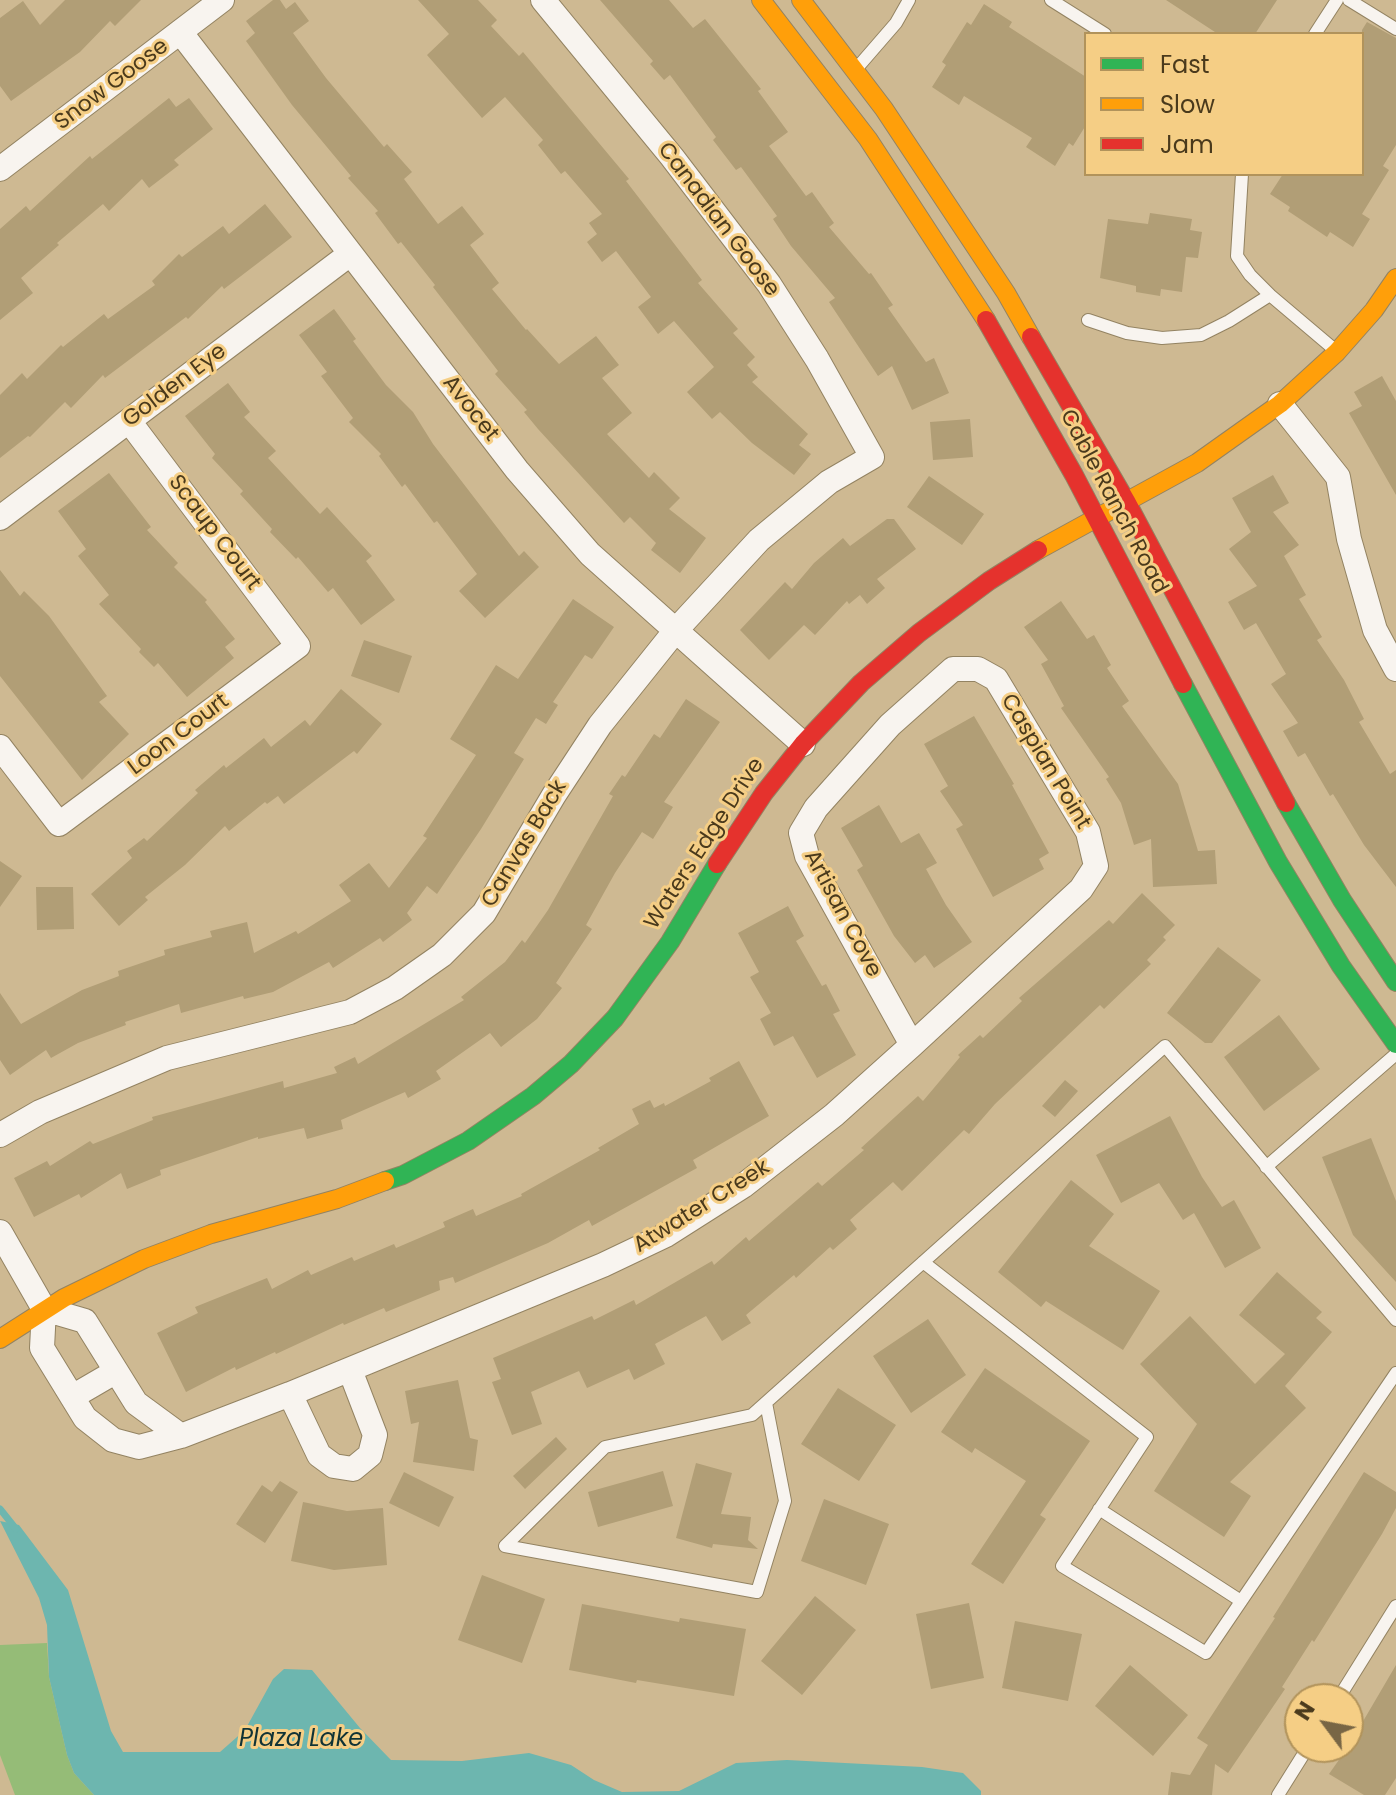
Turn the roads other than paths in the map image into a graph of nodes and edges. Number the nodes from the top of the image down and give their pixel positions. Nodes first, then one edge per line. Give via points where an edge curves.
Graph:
1 (222, 0) edge
2 (543, 0) edge
3 (761, 0) edge
4 (801, 0) edge
5 (909, 0) edge
6 (1051, 0) edge
7 (1337, 0) edge
8 (1349, 0) edge
9 (1396, 29) edge
10 (1102, 32) edge
11 (1316, 32) edge
12 (181, 33) junction
13 (855, 71) junction
14 (0, 169) edge
15 (1242, 176) edge
16 (350, 254) junction
17 (1396, 278) edge
18 (1270, 295) junction
19 (1088, 320) dead end
20 (1337, 352) junction
21 (1280, 404) junction
22 (129, 421) junction
23 (872, 457) joint
24 (1126, 501) junction
25 (1096, 517) junction
26 (0, 518) edge
27 (676, 630) junction
28 (298, 646) joint
29 (978, 669) joint
30 (1396, 669) edge
31 (803, 744) junction
32 (0, 747) edge
33 (1096, 866) joint
34 (1396, 982) edge
35 (1396, 1044) edge
36 (912, 1045) junction
37 (1396, 1054) edge
38 (0, 1135) edge
39 (1266, 1167) junction
40 (0, 1232) edge
41 (923, 1262) junction
42 (44, 1309) junction
43 (1396, 1320) edge
44 (0, 1339) edge
45 (350, 1370) junction
46 (115, 1372) junction
47 (1396, 1373) edge
48 (290, 1394) junction
49 (72, 1397) junction
50 (766, 1403) junction
51 (181, 1436) junction
52 (1099, 1509) junction
53 (1241, 1601) junction
54 (1396, 1606) edge
55 (1348, 1683) edge
56 (1298, 1763) edge
57 (1278, 1795) edge

1 - 12 street, Snow Goose
2 - 23 street, Canadian Goose via 769,284
3 - 25 street, Cable Ranch Road via 846,109 937,242
4 - 13 street, Cable Ranch Road
5 - 13 lane
6 - 10 lane
7 - 11 lane
8 - 9 lane
12 - 14 street, Snow Goose
12 - 16 street, Avocet
13 - 24 street, Cable Ranch Road via 1006,293
15 - 18 lane via 1237,256
16 - 22 street, Golden Eye
16 - 27 street, Avocet via 517,470 590,554
17 - 20 street, Waters Edge Drive
18 - 19 lane via 1201,335 1162,338
18 - 20 lane
20 - 21 street, Waters Edge Drive
21 - 24 street, Waters Edge Drive via 1197,463
21 - 30 street via 1338,477 1375,630
22 - 26 street, Golden Eye
22 - 28 street, Scaup Court
23 - 27 street, Canvas Back via 829,482 759,540
24 - 25 street, Waters Edge Drive
24 - 34 street, Cable Ranch Road via 1298,825
25 - 31 street, Waters Edge Drive via 938,618 861,683
25 - 35 street, Cable Ranch Road via 1278,862
27 - 31 street, Avocet
27 - 38 street, Canvas Back via 600,725 484,913 442,955 350,1012 167,1058 40,1112
28 - 32 street, Loon Court via 59,824
29 - 33 street, Caspian Point via 996,679 1088,832
29 - 36 street, Artisan Cove via 953,669 890,725 816,808 801,833 807,856
31 - 42 street, Waters Edge Drive via 749,814 628,1002 571,1064 524,1103 468,1141 403,1175 171,1248
33 - 36 street, Atwater Creek via 1081,889
36 - 45 street, Atwater Creek via 743,1186 666,1235
37 - 39 lane
39 - 41 lane via 1165,1046
39 - 43 lane
40 - 42 street
41 - 50 lane
41 - 52 lane via 1147,1437
42 - 44 street, Waters Edge Drive
42 - 46 street via 85,1321
42 - 49 street, Atwater Creek via 42,1348
45 - 48 street, Atwater Creek
45 - 48 street via 375,1435 370,1455 353,1469 334,1466 319,1455
46 - 49 street
46 - 51 street via 136,1403
47 - 53 lane
48 - 51 street, Atwater Creek
49 - 51 street, Atwater Creek via 85,1418 113,1440 139,1447
50 - 50 lane via 785,1501 757,1592 505,1546 605,1447 752,1415
52 - 53 lane
52 - 53 lane via 1062,1566 1206,1653
54 - 55 lane
56 - 57 lane

